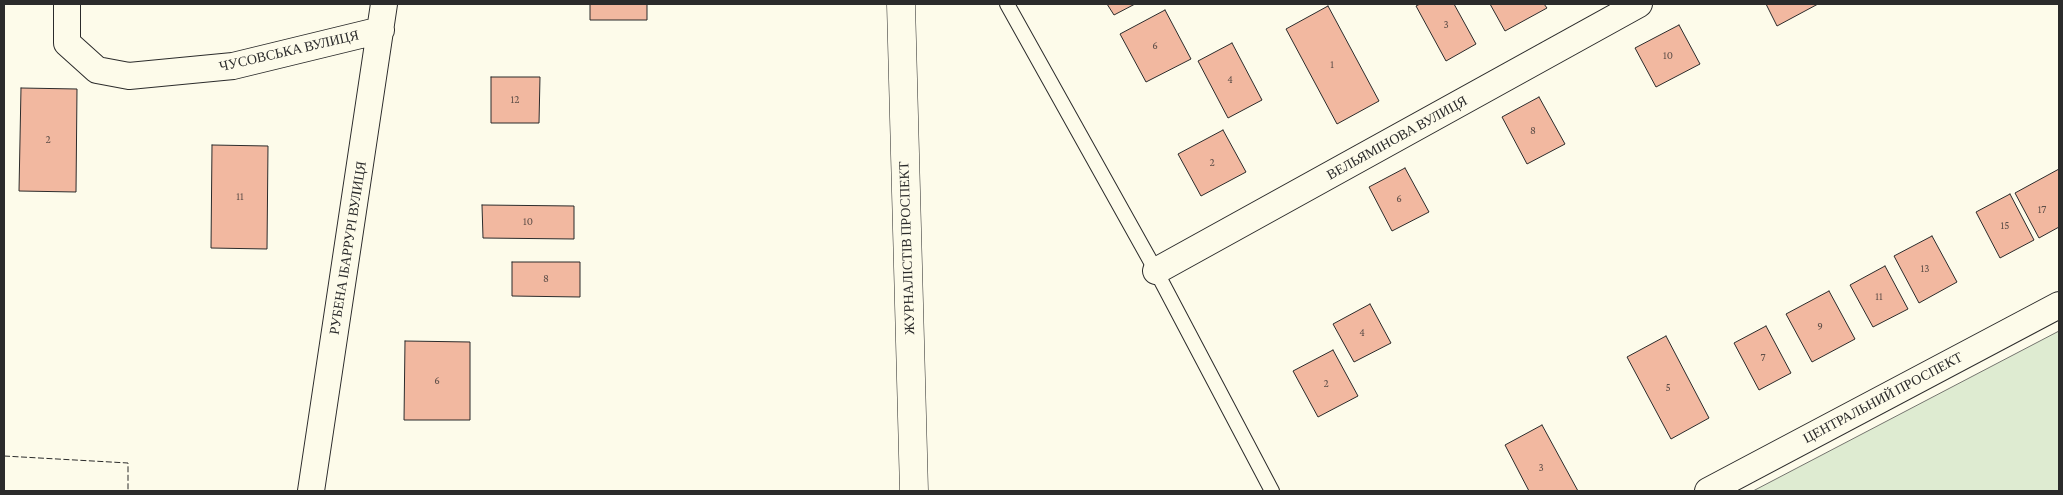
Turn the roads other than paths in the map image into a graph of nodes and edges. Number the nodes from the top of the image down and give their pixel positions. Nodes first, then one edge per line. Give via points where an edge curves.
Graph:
1 (67, 4) edge
2 (384, 4) edge
3 (901, 4) edge
4 (1007, 4) edge
5 (1638, 4) edge
6 (380, 30) junction
7 (1156, 271) junction
8 (2059, 305) edge
9 (311, 491) edge
10 (914, 491) edge
11 (1272, 491) edge
12 (1708, 491) edge

1 - 6 street, ЧУСОВСЬКА ВУЛИЦЯ via 67,43 97,70 129,76 233,66
2 - 6 street, РУБЕНА ІБАРРУРІ ВУЛИЦЯ
3 - 10 main road, ЖУРНАЛІСТІВ ПРОСПЕКТ
4 - 7 lane
5 - 7 street, ВЕЛЬЯМІНОВА ВУЛИЦЯ
6 - 9 street, РУБЕНА ІБАРРУРІ ВУЛИЦЯ
7 - 11 lane
8 - 12 street, ЦЕНТРАЛЬНИЙ ПРОСПЕКТ

